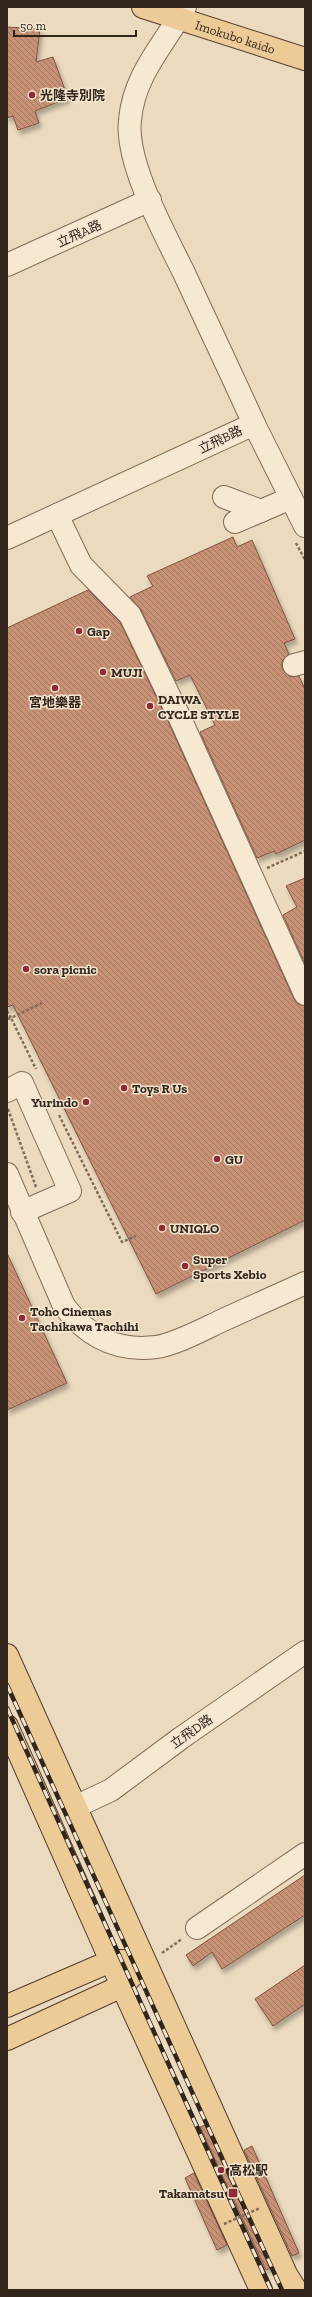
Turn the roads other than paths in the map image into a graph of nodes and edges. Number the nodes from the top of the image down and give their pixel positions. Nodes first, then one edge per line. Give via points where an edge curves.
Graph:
1 (143, 7) edge
2 (182, 12) edge
3 (305, 59) edge
4 (150, 200) junction
5 (7, 265) edge
6 (254, 424) junction
7 (224, 497) dead end
8 (291, 498) junction
9 (261, 511) junction
10 (57, 515) junction
11 (235, 522) dead end
12 (305, 526) edge
13 (7, 538) edge
14 (305, 994) edge
15 (7, 1090) edge
16 (7, 1174) edge
17 (32, 1208) junction
18 (305, 1283) edge
19 (305, 1652) edge
20 (7, 1655) edge
21 (7, 1726) edge
22 (75, 1807) junction
23 (305, 1854) edge
24 (197, 1928) road end
25 (153, 1958) junction
26 (111, 1961) junction
27 (122, 1986) junction
28 (7, 2006) edge
29 (7, 2039) edge
30 (261, 2290) edge
31 (296, 2290) edge

1 - 2 main road, Imokubo kaido
2 - 3 main road, Imokubo kaido
2 - 4 street, 立飛B路 via 150,60 134,99 129,121 131,144
4 - 5 street, 立飛A路
4 - 6 street, 立飛B路
6 - 8 street
6 - 10 street, 立飛B路
7 - 9 street
8 - 9 street
8 - 12 street
9 - 11 street
10 - 13 street, 立飛B路
10 - 14 street via 81,565 130,615 178,714
15 - 17 street via 22,1083 70,1191
16 - 17 street
17 - 18 street via 64,1306 77,1323 98,1338 115,1344 157,1347
19 - 22 street, 立飛D路 via 111,1790
20 - 22 main road
21 - 26 main road
22 - 25 main road
23 - 24 street
25 - 26 main road
25 - 27 main road
25 - 31 main road via 286,2274
26 - 27 main road
26 - 28 main road
27 - 29 main road
27 - 30 main road

